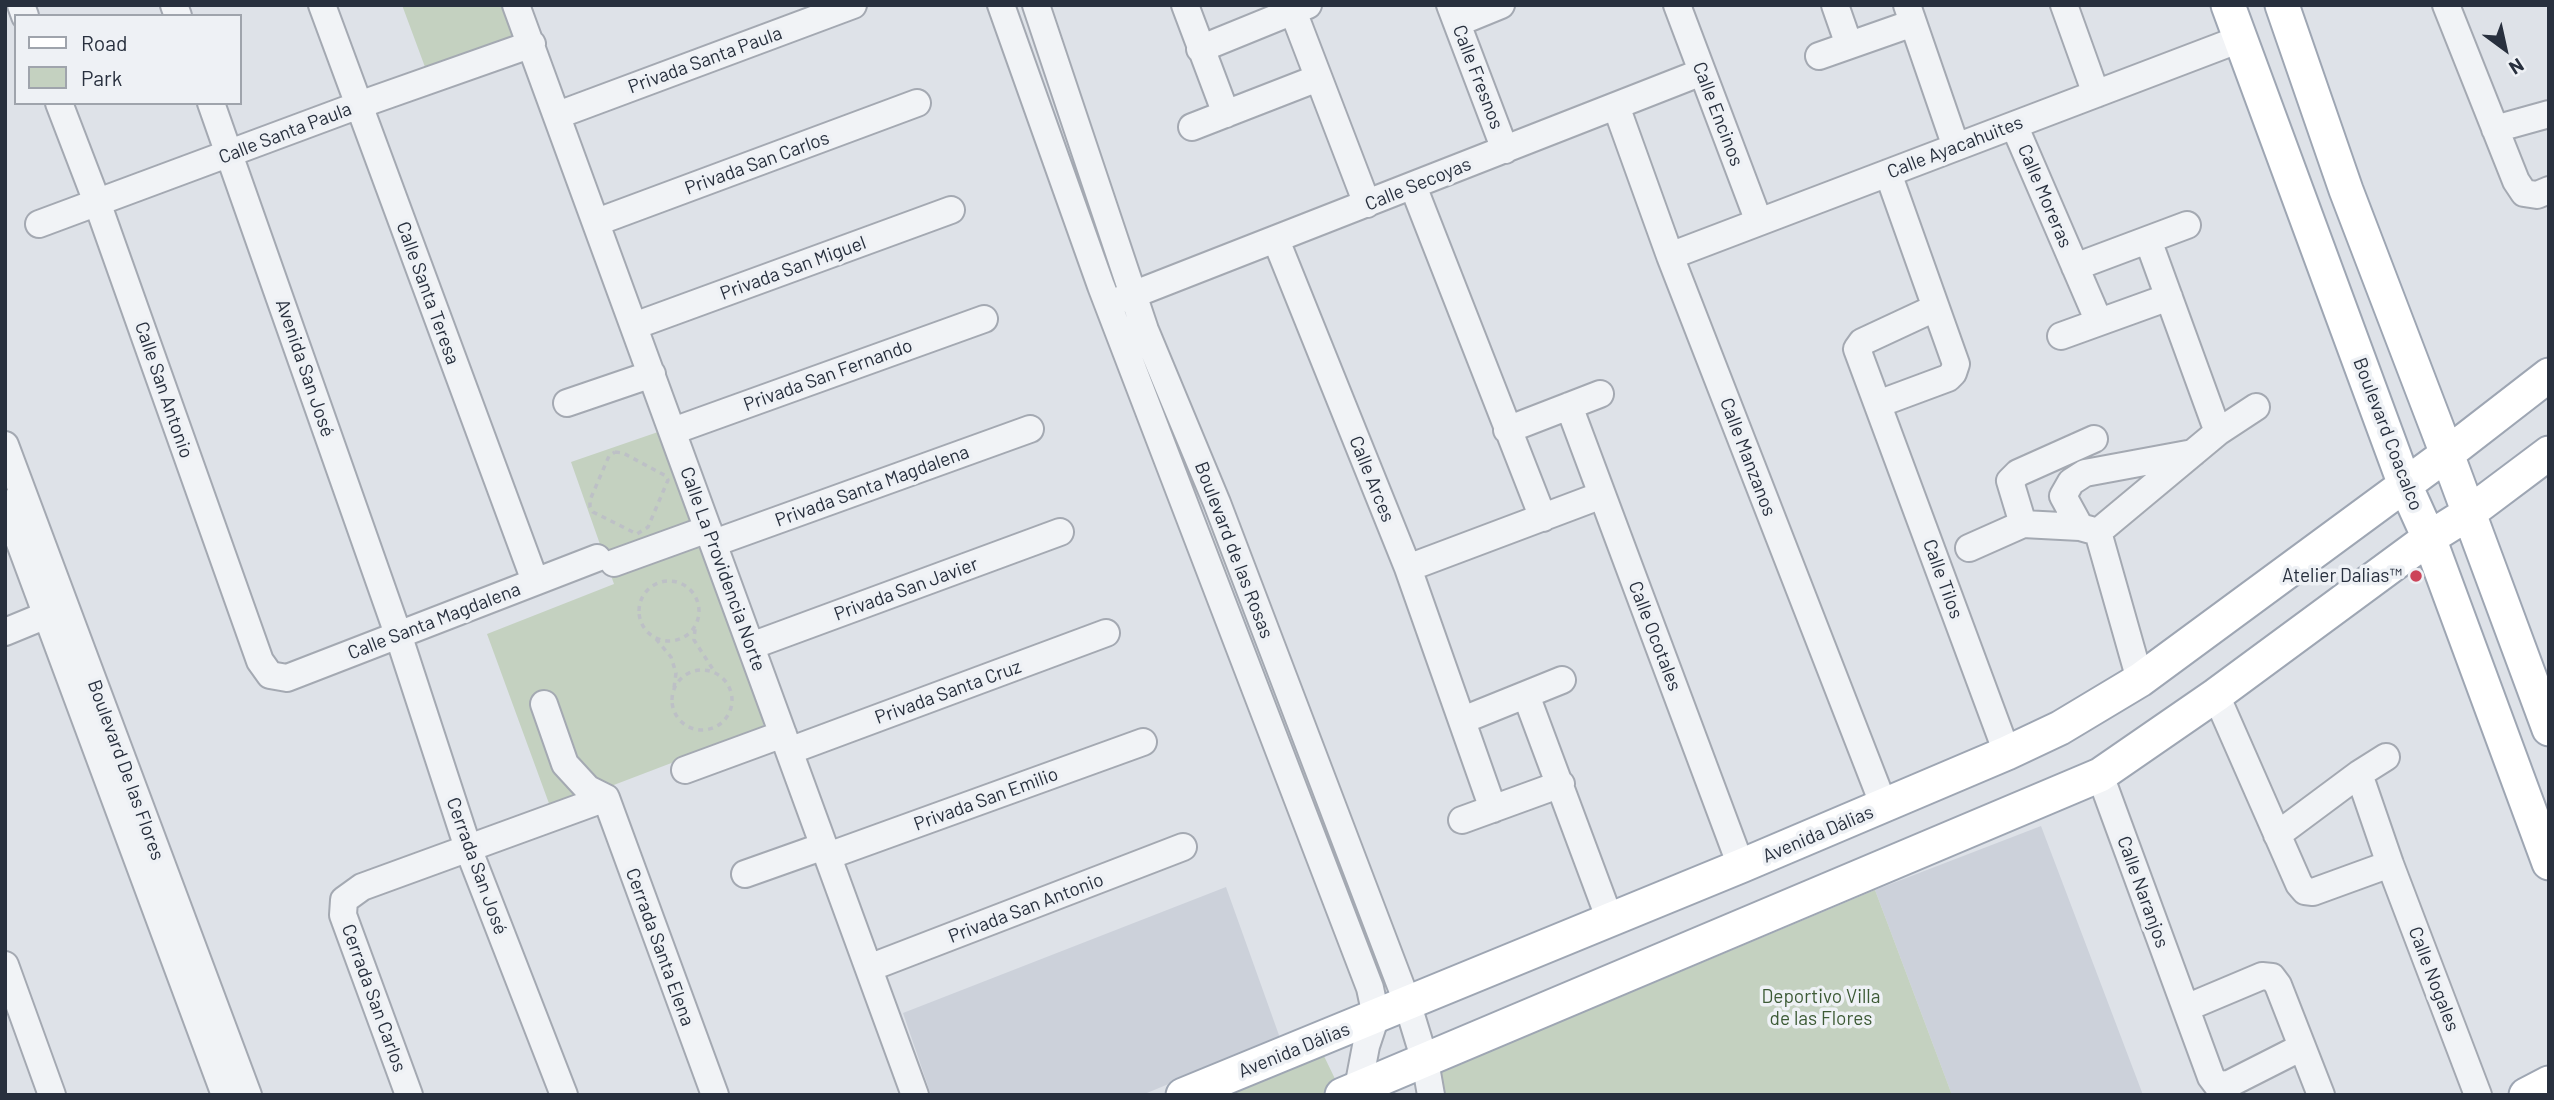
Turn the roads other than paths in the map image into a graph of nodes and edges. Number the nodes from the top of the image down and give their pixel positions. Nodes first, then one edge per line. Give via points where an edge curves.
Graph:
1 (322, 5) edge
2 (853, 5) edge
3 (1001, 5) edge
4 (1036, 5) edge
5 (1185, 5) edge
6 (1502, 5) edge
7 (1677, 5) edge
8 (1835, 5) edge
9 (2064, 5) edge
10 (2228, 5) edge
11 (2282, 5) edge
12 (2446, 5) edge
13 (517, 6) edge
14 (1300, 8) edge
15 (1454, 14) edge
16 (1910, 14) edge
17 (2240, 39) junction
18 (532, 44) junction
19 (1849, 45) junction
20 (1200, 49) junction
21 (1819, 56) dead end
22 (1702, 72) junction
23 (1318, 78) junction
24 (2096, 94) junction
25 (917, 103) dead end
26 (60, 105) edge
27 (212, 105) edge
28 (359, 105) junction
29 (1616, 106) junction
30 (1226, 114) junction
31 (2549, 114) edge
32 (558, 115) junction
33 (2014, 125) junction
34 (1192, 127) dead end
35 (2495, 129) junction
36 (1956, 147) junction
37 (1505, 149) junction
38 (230, 154) junction
39 (1888, 173) junction
40 (1413, 186) junction
41 (2536, 191) edge
42 (97, 202) junction
43 (1367, 204) junction
44 (951, 210) dead end
45 (597, 222) junction
46 (1759, 222) junction
47 (39, 223) dead end
48 (2187, 225) dead end
49 (1276, 240) junction
50 (2148, 240) junction
51 (1670, 256) junction
52 (2076, 267) junction
53 (1134, 295) junction
54 (2169, 297) junction
55 (1108, 305) junction
56 (1935, 308) junction
57 (984, 319) dead end
58 (2099, 322) junction
59 (634, 326) junction
60 (2061, 336) dead end
61 (652, 374) junction
62 (2549, 375) edge
63 (1600, 394) dead end
64 (567, 403) dead end
65 (1878, 404) junction
66 (1569, 407) junction
67 (2256, 407) dead end
68 (1030, 429) dead end
69 (1507, 430) junction
70 (673, 431) junction
71 (2218, 432) junction
72 (2094, 439) dead end
73 (5, 445) edge
74 (2195, 453) junction
75 (2549, 453) edge
76 (2448, 454) junction
77 (2405, 485) junction
78 (10, 488) edge
79 (1602, 495) junction
80 (2469, 513) junction
81 (1543, 518) junction
82 (2023, 524) junction
83 (2089, 530) junction
84 (1060, 532) dead end
85 (711, 536) junction
86 (2429, 538) junction
87 (1969, 548) dead end
88 (605, 560) joint
89 (1408, 568) junction
90 (535, 581) junction
91 (56, 611) junction
92 (5, 632) edge
93 (1106, 633) dead end
94 (398, 634) junction
95 (751, 646) junction
96 (270, 675) joint
97 (1562, 680) dead end
98 (2140, 680) junction
99 (1526, 695) junction
100 (2216, 695) junction
101 (544, 704) dead end
102 (1463, 720) junction
103 (2549, 729) edge
104 (1143, 742) dead end
105 (786, 743) junction
106 (2007, 753) junction
107 (2386, 757) dead end
108 (685, 770) dead end
109 (2359, 774) junction
110 (2100, 775) junction
111 (1561, 784) junction
112 (606, 799) junction
113 (1884, 806) junction
114 (1493, 809) junction
115 (1462, 820) dead end
116 (2277, 835) junction
117 (1183, 847) dead end
118 (468, 848) junction
119 (826, 851) junction
120 (2549, 863) edge
121 (2390, 864) junction
122 (1741, 866) junction
123 (745, 874) dead end
124 (1609, 920) junction
125 (5, 965) edge
126 (869, 968) junction
127 (1408, 1002) junction
128 (2186, 1008) junction
129 (1376, 1016) junction
130 (2302, 1047) junction
131 (1425, 1061) junction
132 (2549, 1083) edge
133 (1353, 1093) edge
134 (52, 1095) edge
135 (225, 1095) edge
136 (248, 1095) edge
137 (410, 1095) edge
138 (564, 1095) edge
139 (715, 1095) edge
140 (915, 1095) edge
141 (1183, 1095) edge
142 (1431, 1095) edge
143 (2321, 1095) edge
144 (2478, 1095) edge
145 (2526, 1095) edge

1 - 28 street, Calle Santa Teresa
2 - 32 street, Privada Santa Paula
3 - 55 street, Boulevard de las Rosas
4 - 53 street, Boulevard de las Rosas
5 - 20 street
6 - 15 street
7 - 22 street, Calle Encinos
8 - 19 street
9 - 24 street
10 - 17 main road, Boulevard Coacalco
11 - 76 main road via 2346,190
12 - 35 street
13 - 18 street, Calle La Providencia Norte
14 - 20 street
14 - 23 street
15 - 37 street, Calle Fresnos
16 - 19 street
16 - 36 street
17 - 24 street, Calle Ayacahuites
17 - 77 main road, Boulevard Coacalco
18 - 28 street, Calle Santa Paula
18 - 32 street, Calle La Providencia Norte
19 - 21 street
20 - 30 street
22 - 29 street, Calle Secoyas
22 - 46 street, Calle Encinos
23 - 30 street
23 - 43 street
24 - 33 street, Calle Ayacahuites
25 - 45 street, Privada San Carlos
26 - 42 street, Calle San Antonio
27 - 38 street, Avenida San José
28 - 38 street, Calle Santa Paula
28 - 90 street, Calle Santa Teresa
29 - 37 street, Calle Secoyas
29 - 51 street, Calle Manzanos
30 - 34 street
31 - 35 street
32 - 45 street, Calle La Providencia Norte
33 - 36 street, Calle Ayacahuites
33 - 52 street, Calle Moreras
35 - 41 street via 2516,181
36 - 39 street, Calle Ayacahuites
37 - 40 street, Calle Secoyas
38 - 42 street, Calle Santa Paula
38 - 94 street, Avenida San José
39 - 46 street, Calle Ayacahuites
39 - 56 street
40 - 43 street, Calle Secoyas
40 - 69 street
42 - 47 street, Calle Santa Paula
42 - 96 street, Calle San Antonio via 260,661
43 - 49 street, Calle Secoyas
44 - 59 street, Privada San Miguel
45 - 59 street, Calle La Providencia Norte
46 - 51 street, Calle Ayacahuites
48 - 50 street, Calle Moreras
49 - 53 street, Calle Secoyas
49 - 89 street, Calle Arces
50 - 52 street, Calle Moreras
50 - 54 street
51 - 113 street, Calle Manzanos
52 - 58 street, Calle Moreras
53 - 55 street, Calle Secoyas
53 - 127 street, Boulevard de las Rosas
54 - 58 street
54 - 71 street
55 - 129 street, Boulevard de las Rosas via 1370,988
56 - 65 street, Calle Tilos via 1862,342 1857,349
56 - 65 street via 1956,364 1954,373
57 - 70 street, Privada San Fernando
58 - 60 street
59 - 61 street, Calle La Providencia Norte
61 - 64 street
61 - 70 street, Calle La Providencia Norte
62 - 76 main road, Avenida Dálias
63 - 66 street
65 - 106 street, Calle Tilos
66 - 69 street
66 - 79 street, Calle Ocotales
67 - 71 street
68 - 85 street, Privada Santa Magdalena
69 - 81 street
70 - 85 street, Calle La Providencia Norte
71 - 74 street
72 - 82 street via 2018,473 2010,481
73 - 78 street, Boulevard De las Flores
74 - 83 street
74 - 83 street via 2085,473 2071,482 2063,496
75 - 80 main road
76 - 77 main road, Avenida Dálias
76 - 80 main road
77 - 86 main road, Boulevard Coacalco
77 - 98 main road, Avenida Dálias
78 - 91 street, Boulevard De las Flores
79 - 81 street
79 - 122 street, Calle Ocotales
80 - 86 main road
80 - 103 main road
81 - 89 street
82 - 83 street
82 - 87 street
83 - 98 street
84 - 95 street, Privada San Javier
85 - 88 street, Privada Santa Magdalena
85 - 95 street, Calle La Providencia Norte
86 - 100 main road
86 - 120 main road, Boulevard Coacalco
88 - 90 street, Calle Santa Magdalena
89 - 102 street, Calle Arces
90 - 94 street, Calle Santa Magdalena
91 - 92 street
91 - 135 street, Boulevard De las Flores
91 - 136 street, Boulevard De las Flores
93 - 105 street, Privada Santa Cruz
94 - 96 street, Calle Santa Magdalena via 287,678
94 - 118 street, Cerrada San José
95 - 105 street, Calle La Providencia Norte
97 - 99 street
98 - 106 main road, Avenida Dálias via 2060,728
99 - 102 street
99 - 111 street
100 - 110 main road
100 - 116 street
101 - 112 street via 565,764 588,789
102 - 114 street, Calle Arces
104 - 119 street, Privada San Emilio
105 - 108 street, Privada Santa Cruz
105 - 119 street, Calle La Providencia Norte
106 - 113 main road, Avenida Dálias
107 - 109 street
109 - 116 street
109 - 121 street, Calle Nogales
110 - 128 street, Calle Naranjos
110 - 131 main road
111 - 114 street
111 - 124 street
112 - 118 street
112 - 139 street, Cerrada Santa Elena
113 - 122 main road, Avenida Dálias
114 - 115 street
116 - 121 street via 2305,891 2314,892
117 - 126 street, Privada San Antonio
118 - 137 street, Cerrada San Carlos via 362,887 344,900 343,915
118 - 138 street, Cerrada San José
119 - 123 street, Privada San Emilio
119 - 126 street, Calle La Providencia Norte
121 - 144 street, Calle Nogales
122 - 124 main road, Avenida Dálias
124 - 127 main road, Avenida Dálias
125 - 134 street
126 - 140 street, Calle La Providencia Norte
127 - 129 main road, Avenida Dálias
127 - 131 street, Boulevard de las Rosas
128 - 130 street via 2262,976 2272,977
128 - 130 street, Calle Naranjos via 2217,1085 2229,1084
129 - 133 street
129 - 141 main road, Avenida Dálias
130 - 143 street
131 - 133 main road
131 - 142 street, Boulevard de las Rosas
132 - 145 main road

